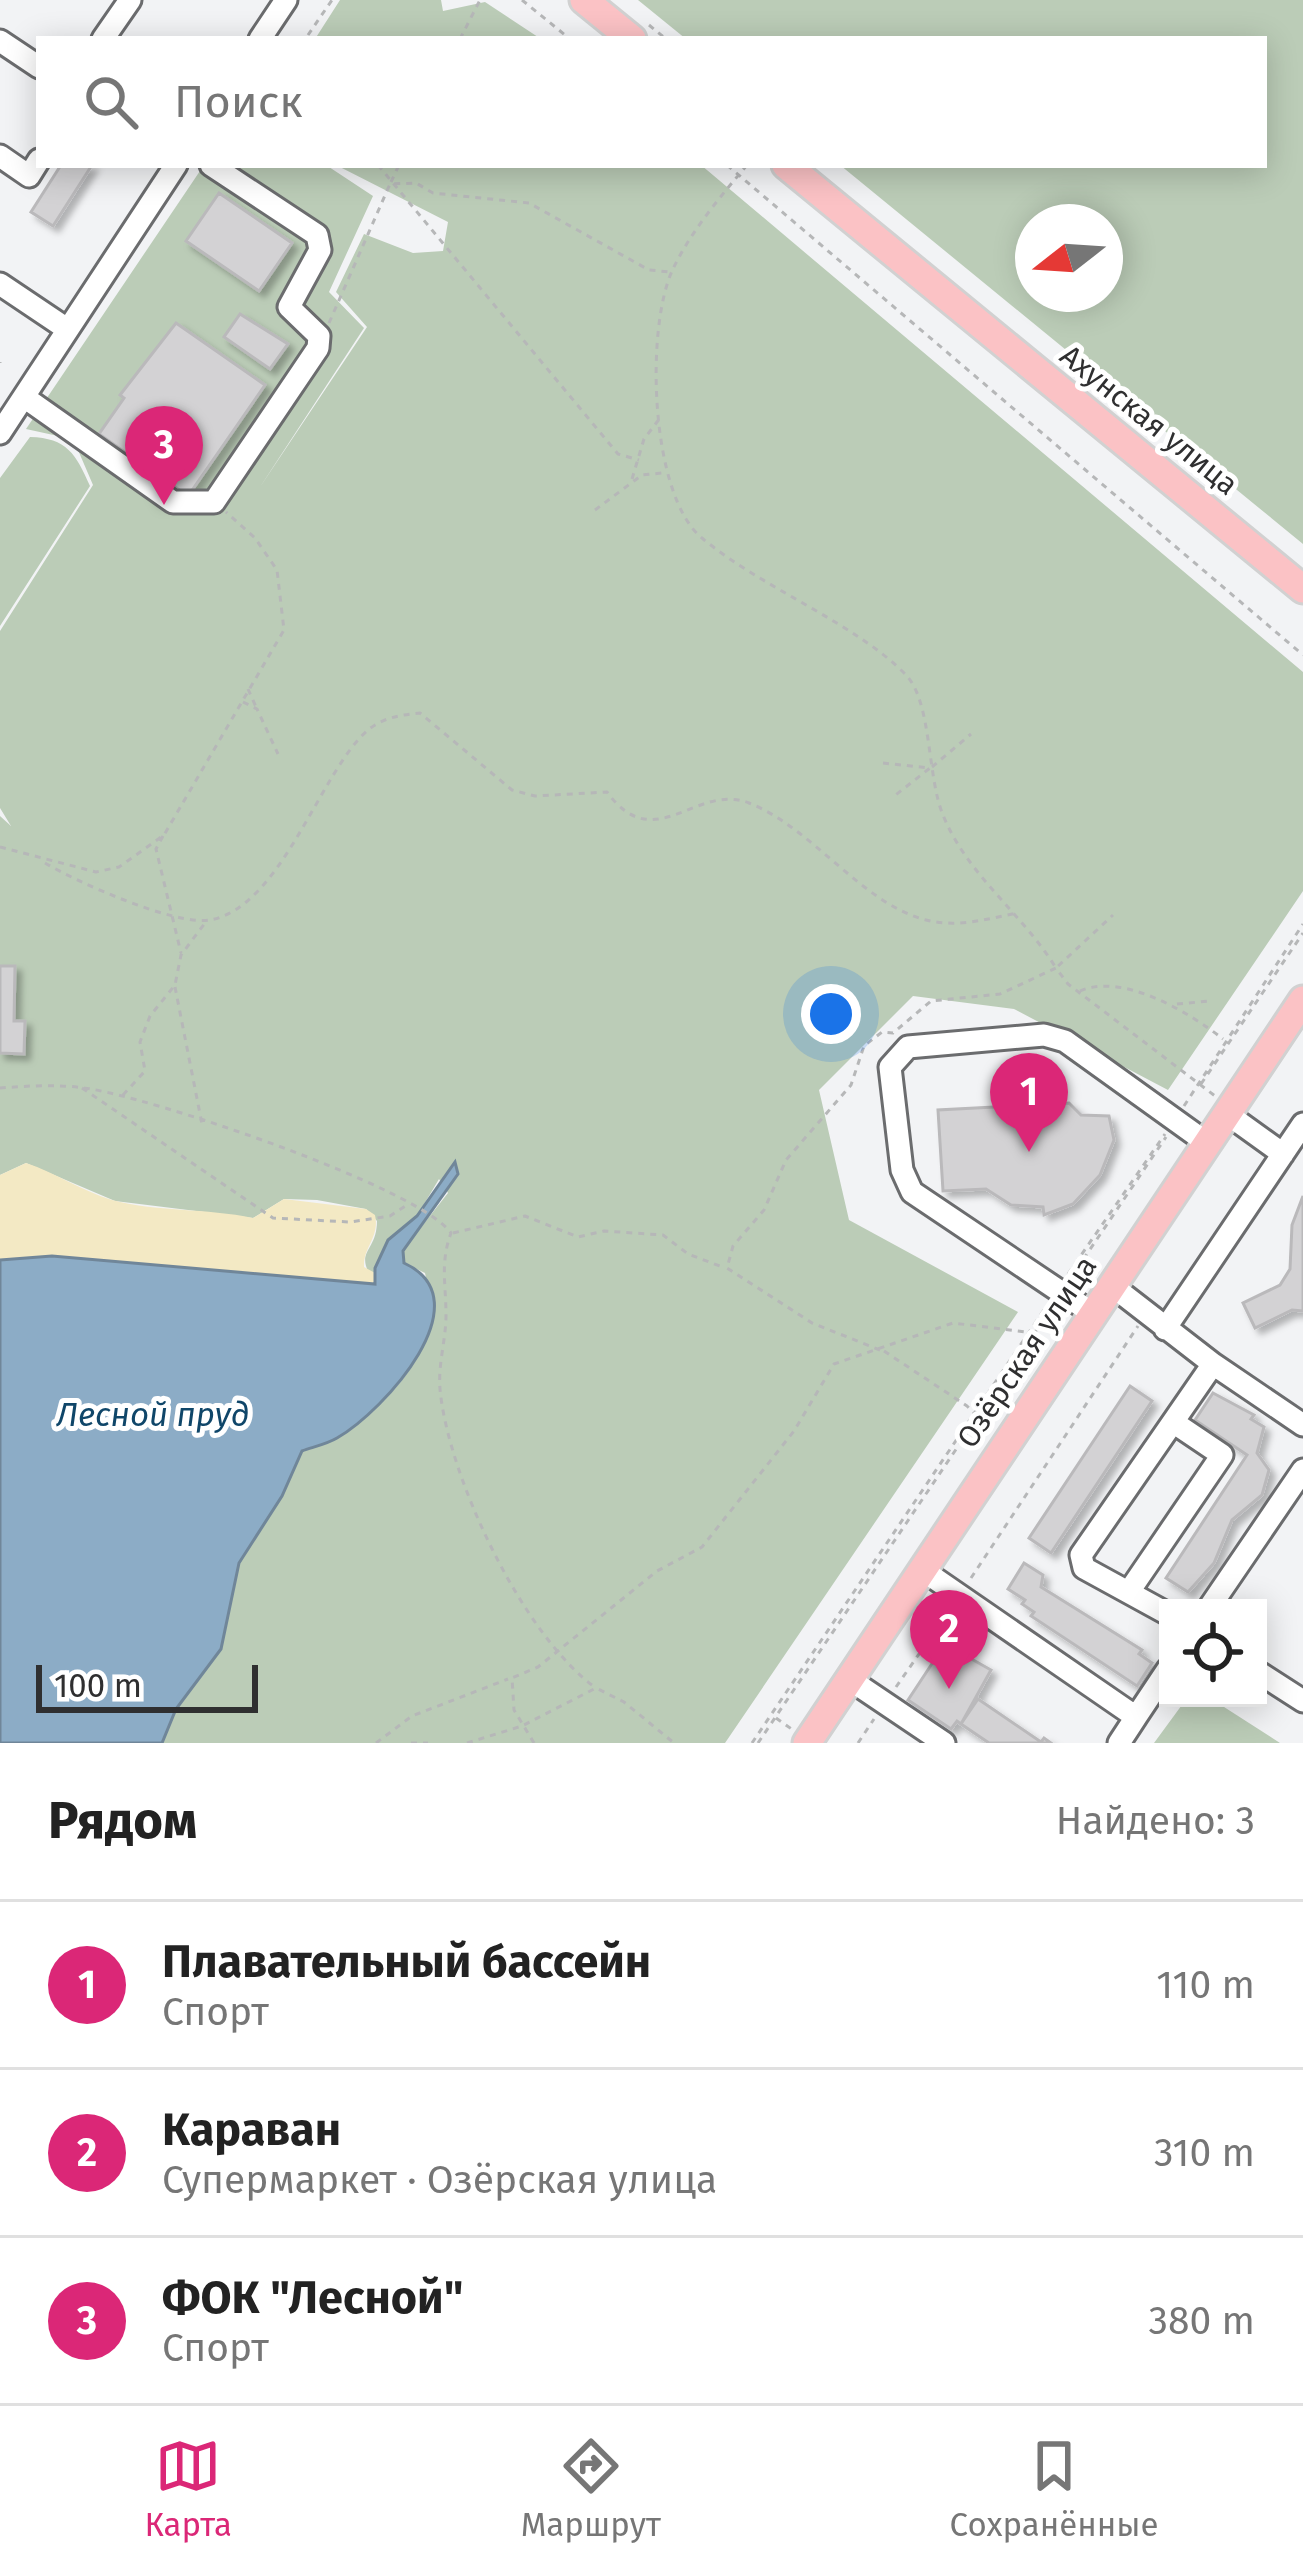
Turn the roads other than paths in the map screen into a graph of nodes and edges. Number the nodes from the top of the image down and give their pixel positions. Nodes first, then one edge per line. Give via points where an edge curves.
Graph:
1 (130, 0) edge
2 (286, 0) edge
3 (584, 0) edge
4 (105, 36) edge
5 (262, 36) edge
6 (628, 36) edge
7 (0, 41) edge
8 (36, 65) edge
9 (0, 156) edge
10 (36, 164) edge
11 (174, 168) edge
12 (216, 168) edge
13 (790, 168) edge
14 (0, 284) edge
15 (67, 329) junction
16 (24, 398) junction
17 (0, 434) edge
18 (1303, 589) edge
19 (1303, 1000) edge
20 (1228, 1110) junction
21 (1303, 1124) edge
22 (1207, 1143) junction
23 (1283, 1154) junction
24 (1111, 1286) junction
25 (1093, 1313) junction
26 (1166, 1328) junction
27 (1213, 1364) junction
28 (1173, 1422) junction
29 (1303, 1425) edge
30 (1303, 1470) edge
31 (921, 1569) junction
32 (1130, 1590) junction
33 (1215, 1599) edge
34 (1159, 1609) edge
35 (1267, 1678) edge
36 (849, 1679) junction
37 (1159, 1682) edge
38 (1303, 1701) edge
39 (1136, 1717) junction
40 (801, 1737) edge
41 (944, 1743) edge
42 (1119, 1743) edge

1 - 4 street
2 - 5 street
3 - 6 main road
7 - 8 street
9 - 10 street via 28,176
11 - 15 street
12 - 16 street via 316,235 320,250 289,307 319,336 319,348 214,502 173,502
13 - 18 main road, Ахунская улица
14 - 15 street
15 - 16 street
16 - 17 street
19 - 20 main road, Озёрская улица
20 - 22 main road, Озёрская улица
20 - 23 street
21 - 23 street
22 - 24 main road, Озёрская улица
22 - 25 street via 1065,1041 1044,1035 908,1047 896,1055 890,1066 902,1170 912,1192
23 - 26 street
24 - 25 main road, Озёрская улица
24 - 26 street
25 - 31 main road, Озёрская улица
26 - 27 street
27 - 28 street
27 - 29 street
28 - 32 street via 1222,1455
28 - 32 street via 1081,1555 1084,1568
30 - 33 street
31 - 36 main road, Озёрская улица
31 - 39 street
32 - 34 street
35 - 38 street
36 - 40 main road, Озёрская улица
36 - 41 street
37 - 39 street
39 - 42 street

